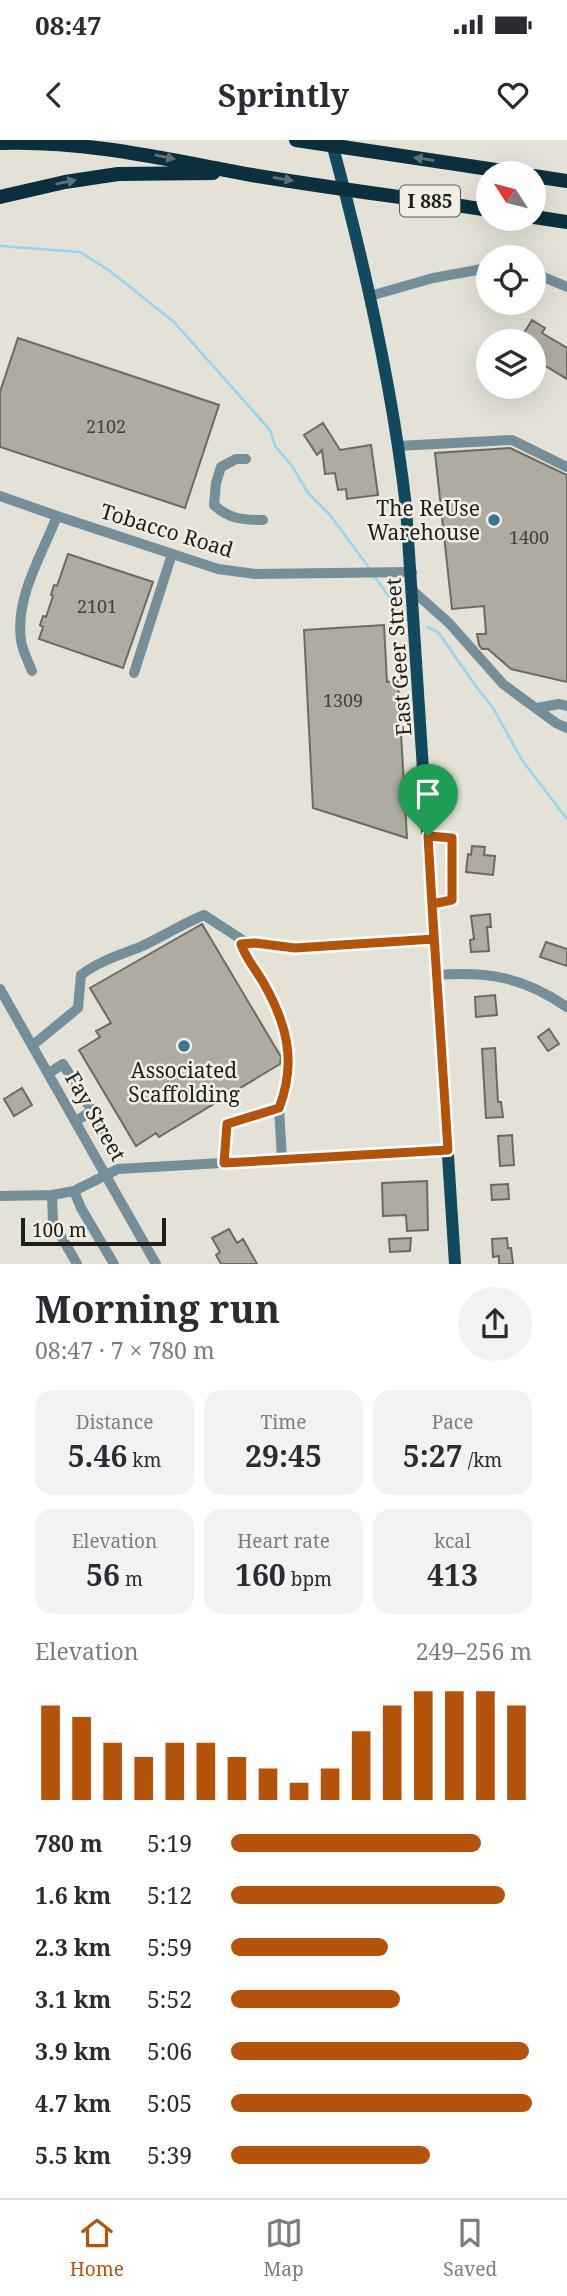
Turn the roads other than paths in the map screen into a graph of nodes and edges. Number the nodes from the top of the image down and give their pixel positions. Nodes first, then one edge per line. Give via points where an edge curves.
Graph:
1 (331, 140) edge
2 (299, 141) edge
3 (0, 143) edge
4 (476, 167) edge
5 (252, 174) junction
6 (546, 178) edge
7 (567, 181) edge
8 (0, 197) edge
9 (476, 208) edge
10 (546, 219) edge
11 (567, 222) edge
12 (476, 270) edge
13 (546, 278) edge
14 (567, 287) edge
15 (370, 296) junction
16 (398, 446) junction
17 (246, 459) dead end
18 (567, 467) edge
19 (0, 496) edge
20 (57, 516) junction
21 (263, 520) dead end
22 (173, 554) junction
23 (412, 572) junction
24 (413, 591) junction
25 (32, 671) dead end
26 (134, 673) dead end
27 (567, 706) edge
28 (537, 708) junction
29 (567, 728) edge
30 (428, 836) junction
31 (432, 904) junction
32 (434, 939) junction
33 (247, 943) junction
34 (436, 975) junction
35 (0, 989) edge
36 (567, 1007) edge
37 (33, 1045) junction
38 (49, 1073) junction
39 (279, 1108) junction
40 (92, 1111) junction
41 (76, 1121) junction
42 (112, 1147) dead end
43 (448, 1150) junction
44 (282, 1159) junction
45 (224, 1163) junction
46 (106, 1173) junction
47 (74, 1191) junction
48 (52, 1195) junction
49 (0, 1196) edge
50 (77, 1264) edge
51 (114, 1264) edge
52 (156, 1264) edge
53 (455, 1264) edge

1 - 15 main road, East Geer Street
4 -> 2 highway, I 885
3 -> 5 highway via 109,148
8 -> 5 highway via 118,174
5 -> 9 highway, I 885
6 - 7 highway
10 - 11 highway
12 - 15 street
13 - 14 street
15 - 16 main road, East Geer Street
16 - 18 street via 512,440
16 - 23 main road, East Geer Street
17 - 21 street via 221,467 214,505 225,515
19 - 20 street, Tobacco Road
20 - 22 street, Tobacco Road
20 - 25 street via 27,588 20,623 21,643
22 - 23 street, Tobacco Road via 218,569 255,574
22 - 26 street
23 - 24 main road, East Geer Street
24 - 28 street via 449,623 503,684
24 - 30 main road, East Geer Street
27 - 28 street
28 - 29 street
30 - 31 main road, East Geer Street
30 - 31 street via 452,838 452,900
31 - 32 main road, East Geer Street
32 - 33 street via 295,948
32 - 34 main road, East Geer Street
33 - 37 street via 204,915 176,926 81,975 78,1008
33 - 39 street via 241,947 273,1002 287,1038 290,1064
34 - 36 street via 500,976 530,986
34 - 43 main road, East Geer Street
35 - 37 street, Fay Street
37 - 38 street, Fay Street
38 - 40 street via 63,1064
38 - 41 street, Fay Street
39 - 44 street
39 - 45 street via 227,1124
40 - 41 street
40 - 42 street
41 - 46 street, Fay Street
43 - 44 street
43 - 53 main road, East Geer Street
44 - 45 street
45 - 46 street
46 - 47 street
46 - 52 street, Fay Street
47 - 48 street
47 - 51 street
48 - 49 street
48 - 50 street via 52,1222

